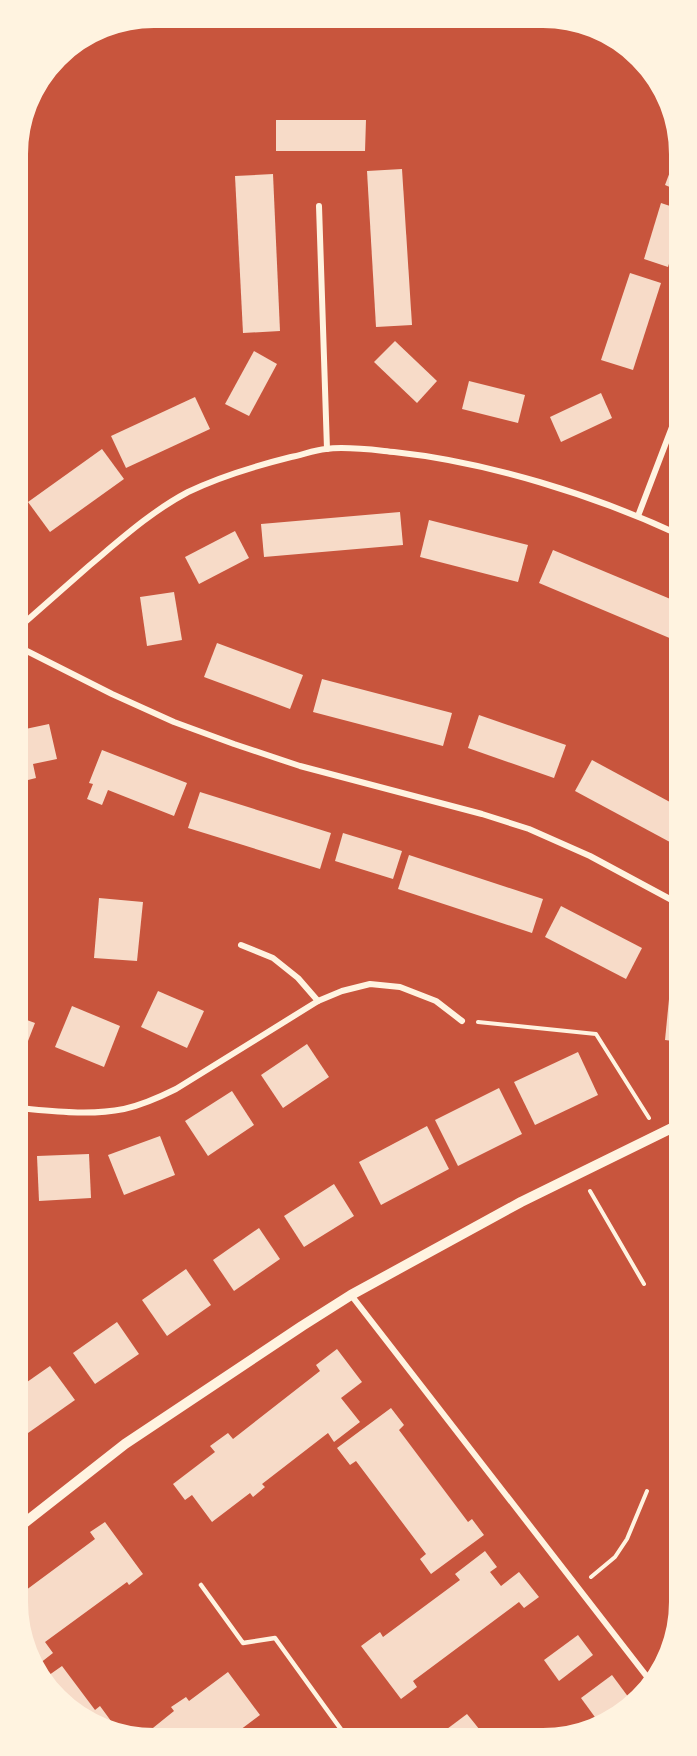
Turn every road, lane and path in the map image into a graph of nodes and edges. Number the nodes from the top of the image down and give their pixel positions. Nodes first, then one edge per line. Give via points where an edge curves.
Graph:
1 (319, 206) dead end
2 (673, 424) edge
3 (327, 449) junction
4 (638, 516) junction
5 (673, 533) edge
6 (24, 623) edge
7 (24, 650) edge
8 (673, 901) edge
9 (241, 945) dead end
10 (318, 1001) junction
11 (462, 1021) joint
12 (24, 1109) edge
13 (673, 1127) edge
14 (659, 1133) junction
15 (579, 1172) junction
16 (644, 1284) dead end
17 (351, 1295) junction
18 (647, 1491) dead end
19 (24, 1522) edge
20 (201, 1585) dead end
21 (579, 1588) junction
22 (648, 1679) edge
23 (343, 1732) edge

1 - 3 street
2 - 4 street
3 - 4 street via 377,450 473,465
3 - 6 street via 258,465 187,493 121,538
4 - 5 street
7 - 8 street via 174,722 234,744 529,830 590,856
9 - 10 street via 273,958
10 - 11 street via 370,984 400,987 436,1001
10 - 12 street via 158,1098 98,1112
11 - 14 path via 596,1034
13 - 14 street
14 - 15 street
15 - 16 path
15 - 17 street
17 - 19 street via 125,1444
17 - 21 street
18 - 21 path via 615,1557
20 - 23 lane via 243,1643 275,1638
21 - 22 street

